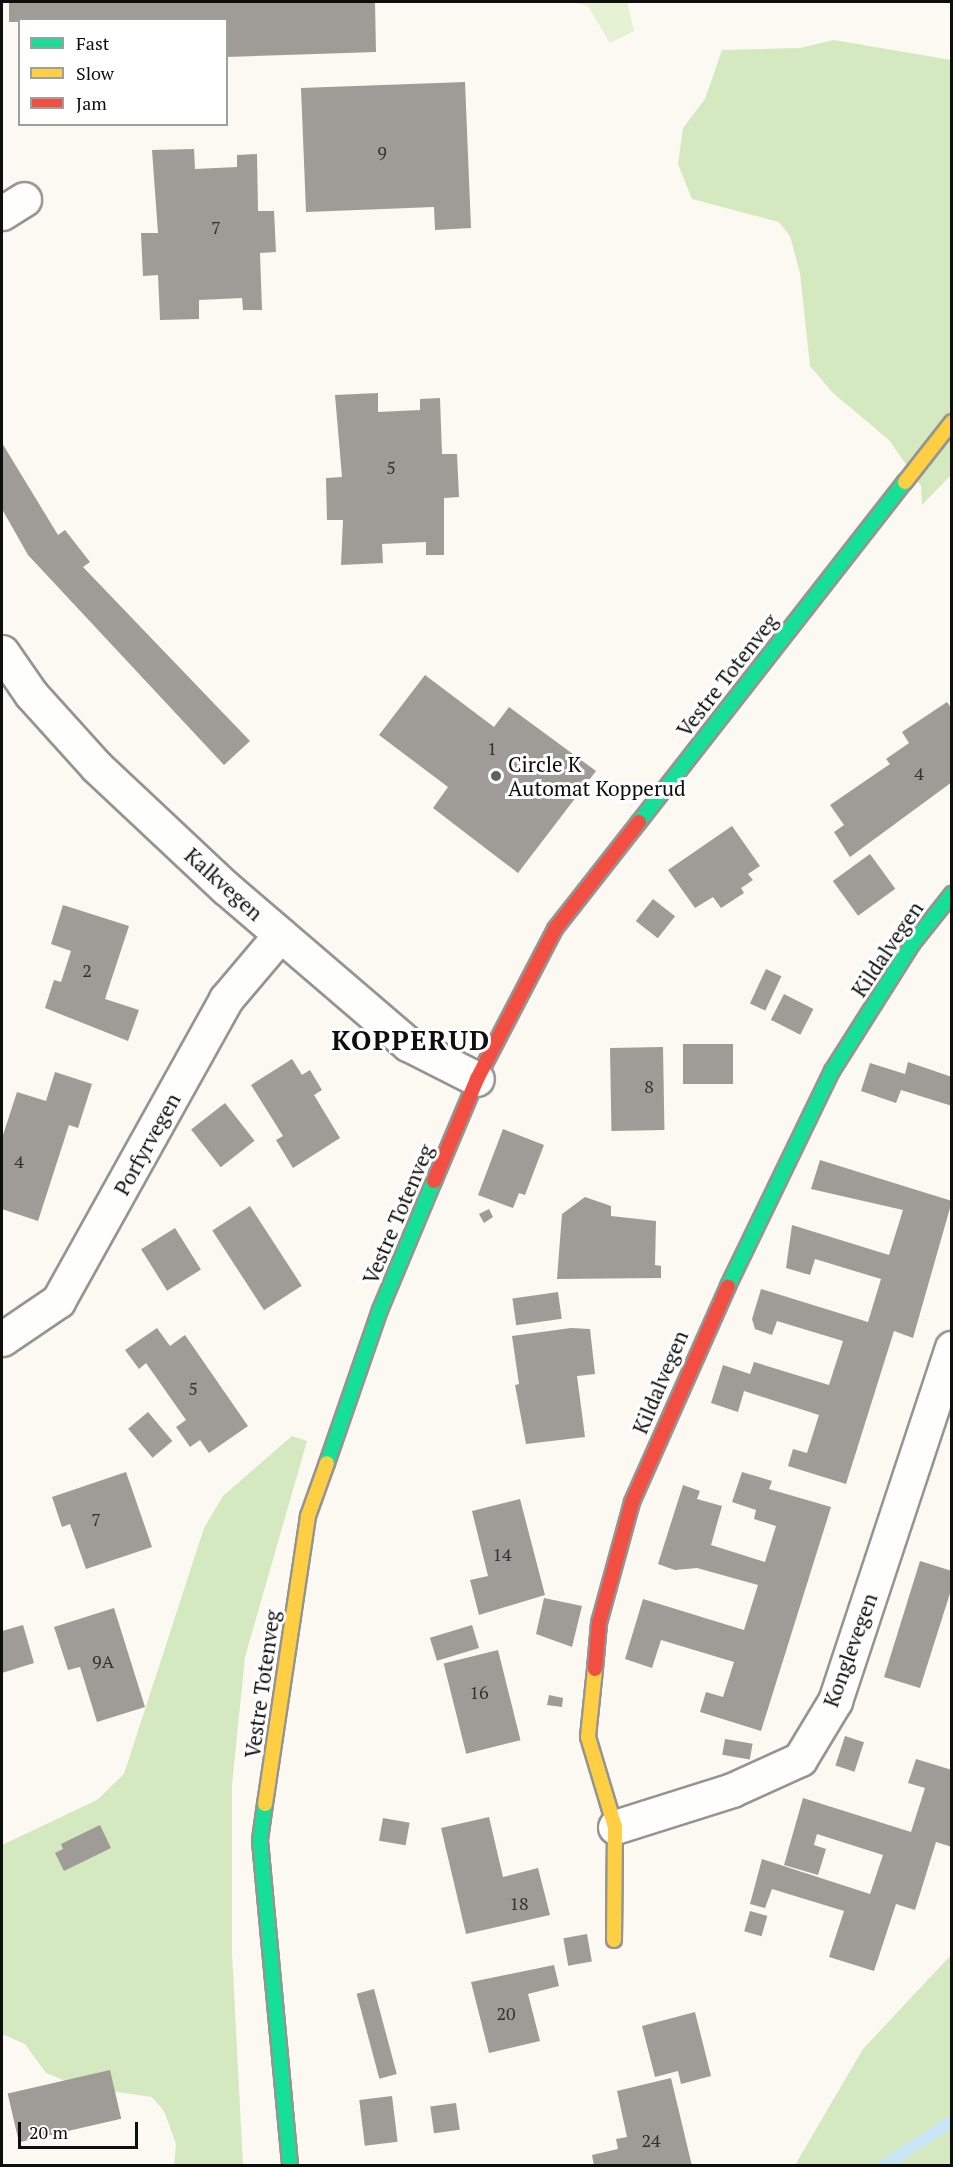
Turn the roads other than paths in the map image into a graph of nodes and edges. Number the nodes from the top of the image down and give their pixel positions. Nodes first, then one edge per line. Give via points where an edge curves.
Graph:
1 (951, 422) edge
2 (2, 652) edge
3 (951, 894) edge
4 (280, 935) junction
5 (477, 1079) junction
6 (2, 1339) edge
7 (951, 1348) edge
8 (615, 1827) junction
9 (614, 1940) dead end
10 (290, 2166) edge

1 - 5 main road, Vestre Totenveg via 555,929
2 - 4 street, Kalkvegen via 31,694 98,767
3 - 8 main road, Kildalvegen via 913,943 832,1071 699,1345 632,1502 599,1623 588,1737
4 - 5 street, Kalkvegen via 408,1044
4 - 6 street, Porfyrvegen via 226,999 58,1301
5 - 10 main road, Vestre Totenveg via 380,1310 308,1516 260,1841
7 - 8 street, Konglevegen via 835,1701 800,1759 732,1790
8 - 9 main road, Kildalvegen

